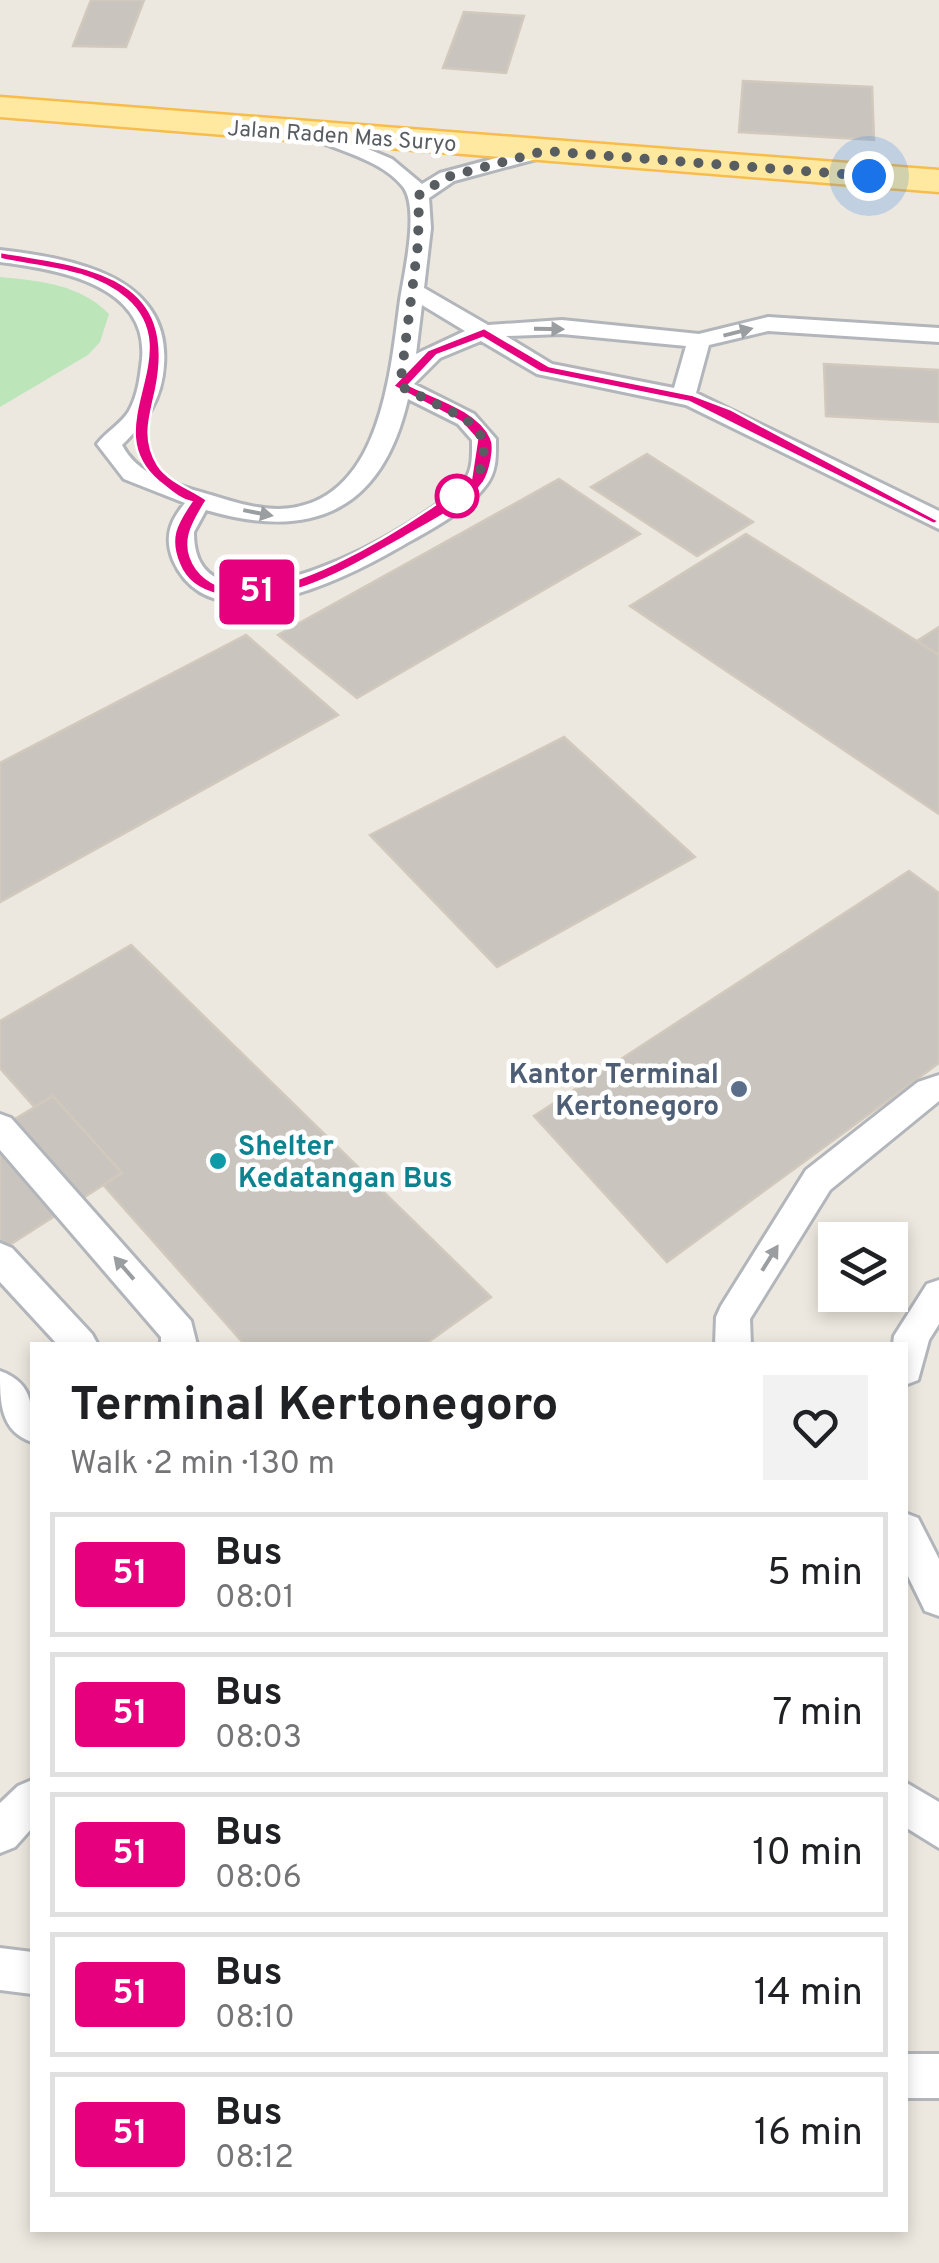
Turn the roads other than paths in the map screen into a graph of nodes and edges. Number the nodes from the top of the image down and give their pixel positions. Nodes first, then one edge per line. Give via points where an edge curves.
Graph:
1 (0, 110) edge
2 (318, 134) junction
3 (544, 151) junction
4 (939, 181) edge
5 (419, 195) junction
6 (0, 256) edge
7 (412, 290) junction
8 (484, 332) junction
9 (939, 335) edge
10 (699, 341) junction
11 (400, 386) junction
12 (682, 397) junction
13 (193, 498) junction
14 (939, 521) edge
15 (939, 1088) edge
16 (0, 1127) edge
17 (0, 1258) edge
18 (939, 1295) edge
19 (77, 1342) edge
20 (179, 1342) edge
21 (733, 1342) edge
22 (908, 1355) edge
23 (0, 1387) edge
24 (30, 1424) edge
25 (908, 1537) edge
26 (939, 1598) edge
27 (30, 1802) edge
28 (908, 1804) edge
29 (939, 1828) edge
30 (0, 1832) edge
31 (0, 1968) edge
32 (30, 1973) edge
33 (908, 2076) edge
34 (939, 2076) edge

1 - 2 main road, Jalan Raden Mas Suryo
2 - 3 main road, Jalan Raden Mas Suryo
2 - 5 lane via 402,174
3 - 4 main road, Jalan Raden Mas Suryo
3 - 5 lane via 447,177
5 - 7 lane
6 - 13 lane via 98,278 130,295 150,318 155,363 139,436 153,469
7 - 8 lane
7 - 11 lane
8 -> 10 lane via 618,331
8 - 11 lane via 432,352
8 - 12 lane via 544,369
10 -> 9 lane via 768,324
10 - 12 lane
13 -> 11 lane via 286,516 343,495 377,458
11 - 13 lane via 466,419 484,439 484,460 477,481 382,544 281,590 239,594 206,587 188,568 181,547
12 - 14 lane via 725,412
21 -> 15 lane via 734,1317 818,1180
20 -> 16 lane via 179,1332
17 - 19 lane
18 - 22 lane via 912,1336
23 - 24 lane
25 - 26 lane
27 - 30 lane
28 - 29 lane
31 - 32 lane
33 - 34 lane

